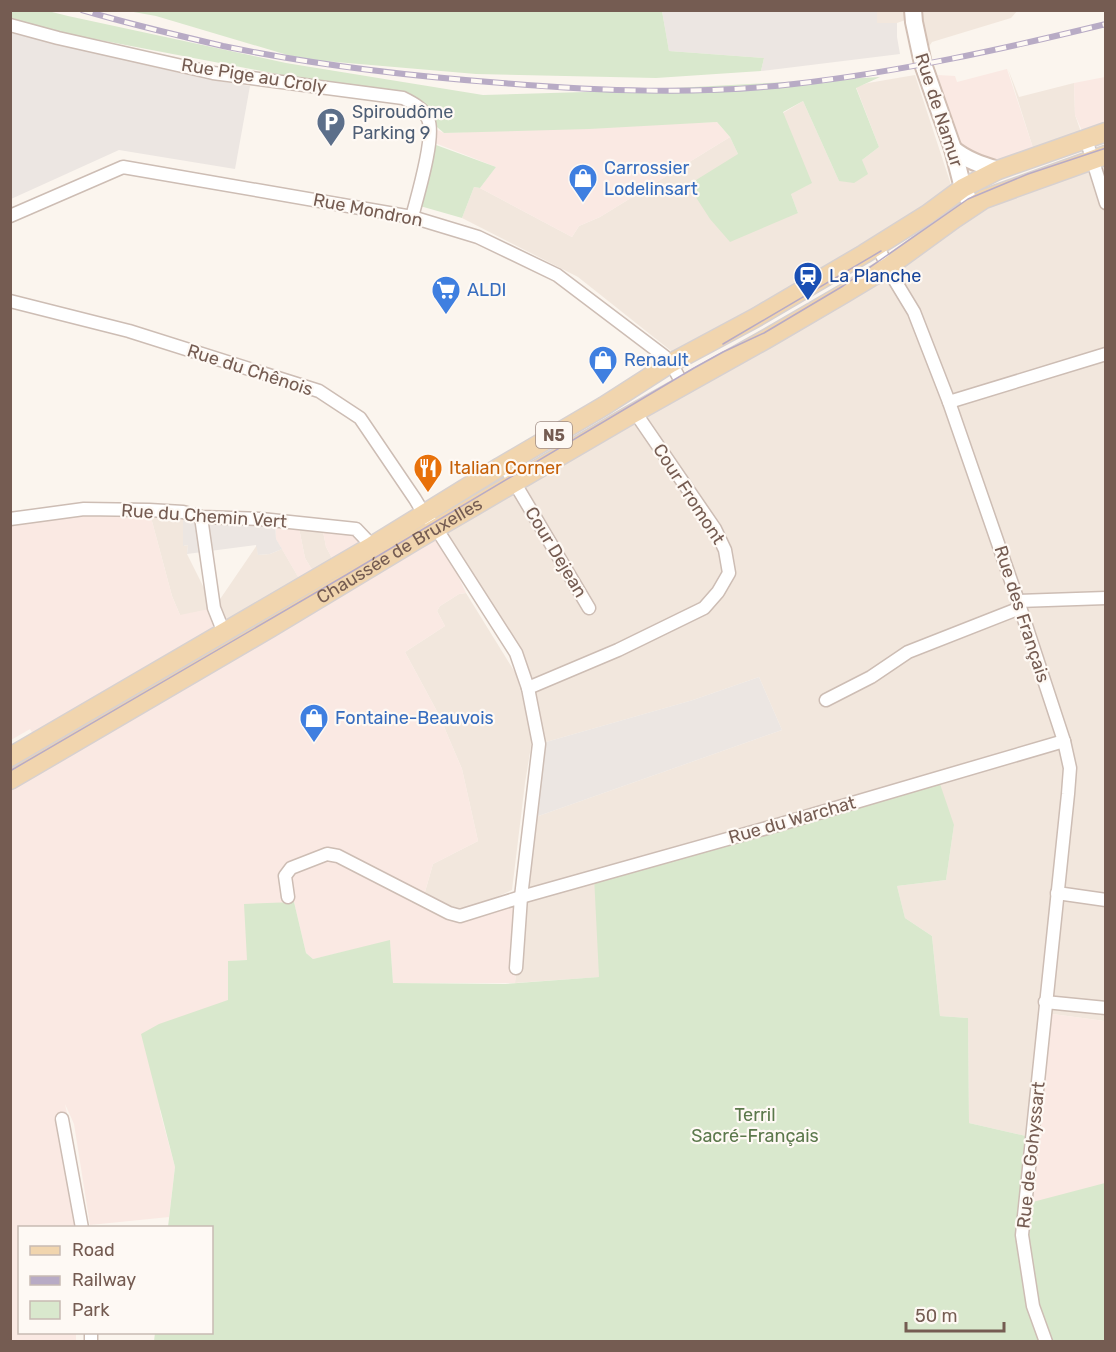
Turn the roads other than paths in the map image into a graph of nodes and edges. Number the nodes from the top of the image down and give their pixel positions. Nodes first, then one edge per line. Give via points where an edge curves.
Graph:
1 (914, 10) edge
2 (10, 25) edge
3 (1106, 132) edge
4 (1086, 139) junction
5 (953, 148) junction
6 (1099, 157) edge
7 (998, 170) junction
8 (963, 188) junction
9 (1106, 202) edge
10 (973, 206) junction
11 (10, 216) edge
12 (412, 217) junction
13 (877, 245) junction
14 (888, 267) junction
15 (10, 302) edge
16 (1106, 354) edge
17 (671, 363) junction
18 (683, 385) junction
19 (949, 402) junction
20 (634, 413) junction
21 (504, 465) junction
22 (514, 483) junction
23 (201, 517) junction
24 (10, 519) edge
25 (431, 522) junction
26 (378, 553) junction
27 (1106, 598) edge
28 (1019, 604) junction
29 (589, 608) dead end
30 (224, 633) junction
31 (528, 688) junction
32 (826, 700) dead end
33 (1064, 741) junction
34 (10, 756) edge
35 (10, 780) edge
36 (1057, 893) junction
37 (288, 897) dead end
38 (520, 897) junction
39 (1106, 900) edge
40 (516, 968) dead end
41 (1046, 1002) junction
42 (1106, 1008) edge
43 (62, 1119) dead end
44 (82, 1226) edge
45 (1046, 1341) edge

1 - 5 main road, Rue de Namur via 921,58
2 - 12 street, Rue Pige au Croly via 213,73 403,98 418,106 429,120 430,141
3 - 4 main road, Chaussée de Bruxelles / N5
4 - 6 street
4 - 7 main road, Chaussée de Bruxelles / N5
5 - 7 main road via 961,156
5 - 8 main road, Rue de Namur
6 - 9 street
6 - 10 main road, Chaussée de Bruxelles / N5
7 - 8 main road, Chaussée de Bruxelles / N5
8 - 10 main road, Rue de Namur
8 - 13 main road, Chaussée de Bruxelles / N5
10 - 14 main road, Chaussée de Bruxelles / N5
11 - 12 street, Rue Mondron via 123,167
12 - 17 street, Rue Mondron via 478,237 556,274
13 - 14 street, Rue des Français
13 - 17 main road, Chaussée de Bruxelles / N5
14 - 18 main road, Chaussée de Bruxelles / N5
14 - 19 street, Rue des Français via 914,312
15 - 25 street, Rue du Chênois via 129,331 319,391 360,418
16 - 19 street
17 - 18 street, Rue Mondron
17 - 21 main road, Chaussée de Bruxelles / N5
18 - 20 main road, Chaussée de Bruxelles / N5
19 - 28 street, Rue des Français
20 - 22 main road, Chaussée de Bruxelles / N5
20 - 31 street, Cour Fromont via 715,529 725,550 729,573 704,608
21 - 22 street, Cour Dejean
21 - 25 main road, Chaussée de Bruxelles / N5
22 - 25 main road, Chaussée de Bruxelles / N5
22 - 29 street, Cour Dejean
23 - 24 street, Rue du Chemin Vert via 183,512 84,509
23 - 26 street, Rue du Chemin Vert via 356,529
23 - 30 street via 214,608
25 - 26 main road, Chaussée de Bruxelles / N5
25 - 31 street via 516,653
26 - 30 main road, Chaussée de Bruxelles / N5
26 - 35 main road, Chaussée de Bruxelles / N5 via 270,628
27 - 28 street
28 - 32 street via 908,652
28 - 33 street, Rue des Français
30 - 34 main road, Chaussée de Bruxelles / N5
31 - 38 street via 539,744
33 - 36 street, Rue des Français via 1070,768
33 - 38 street, Rue du Warchat
36 - 39 street
36 - 41 street, Rue des Français
37 - 38 street, Rue du Warchat via 285,876 291,868 327,854 460,916
38 - 40 street
41 - 42 street
41 - 45 street, Rue de Gohyssart via 1022,1235 1033,1306
43 - 44 street

